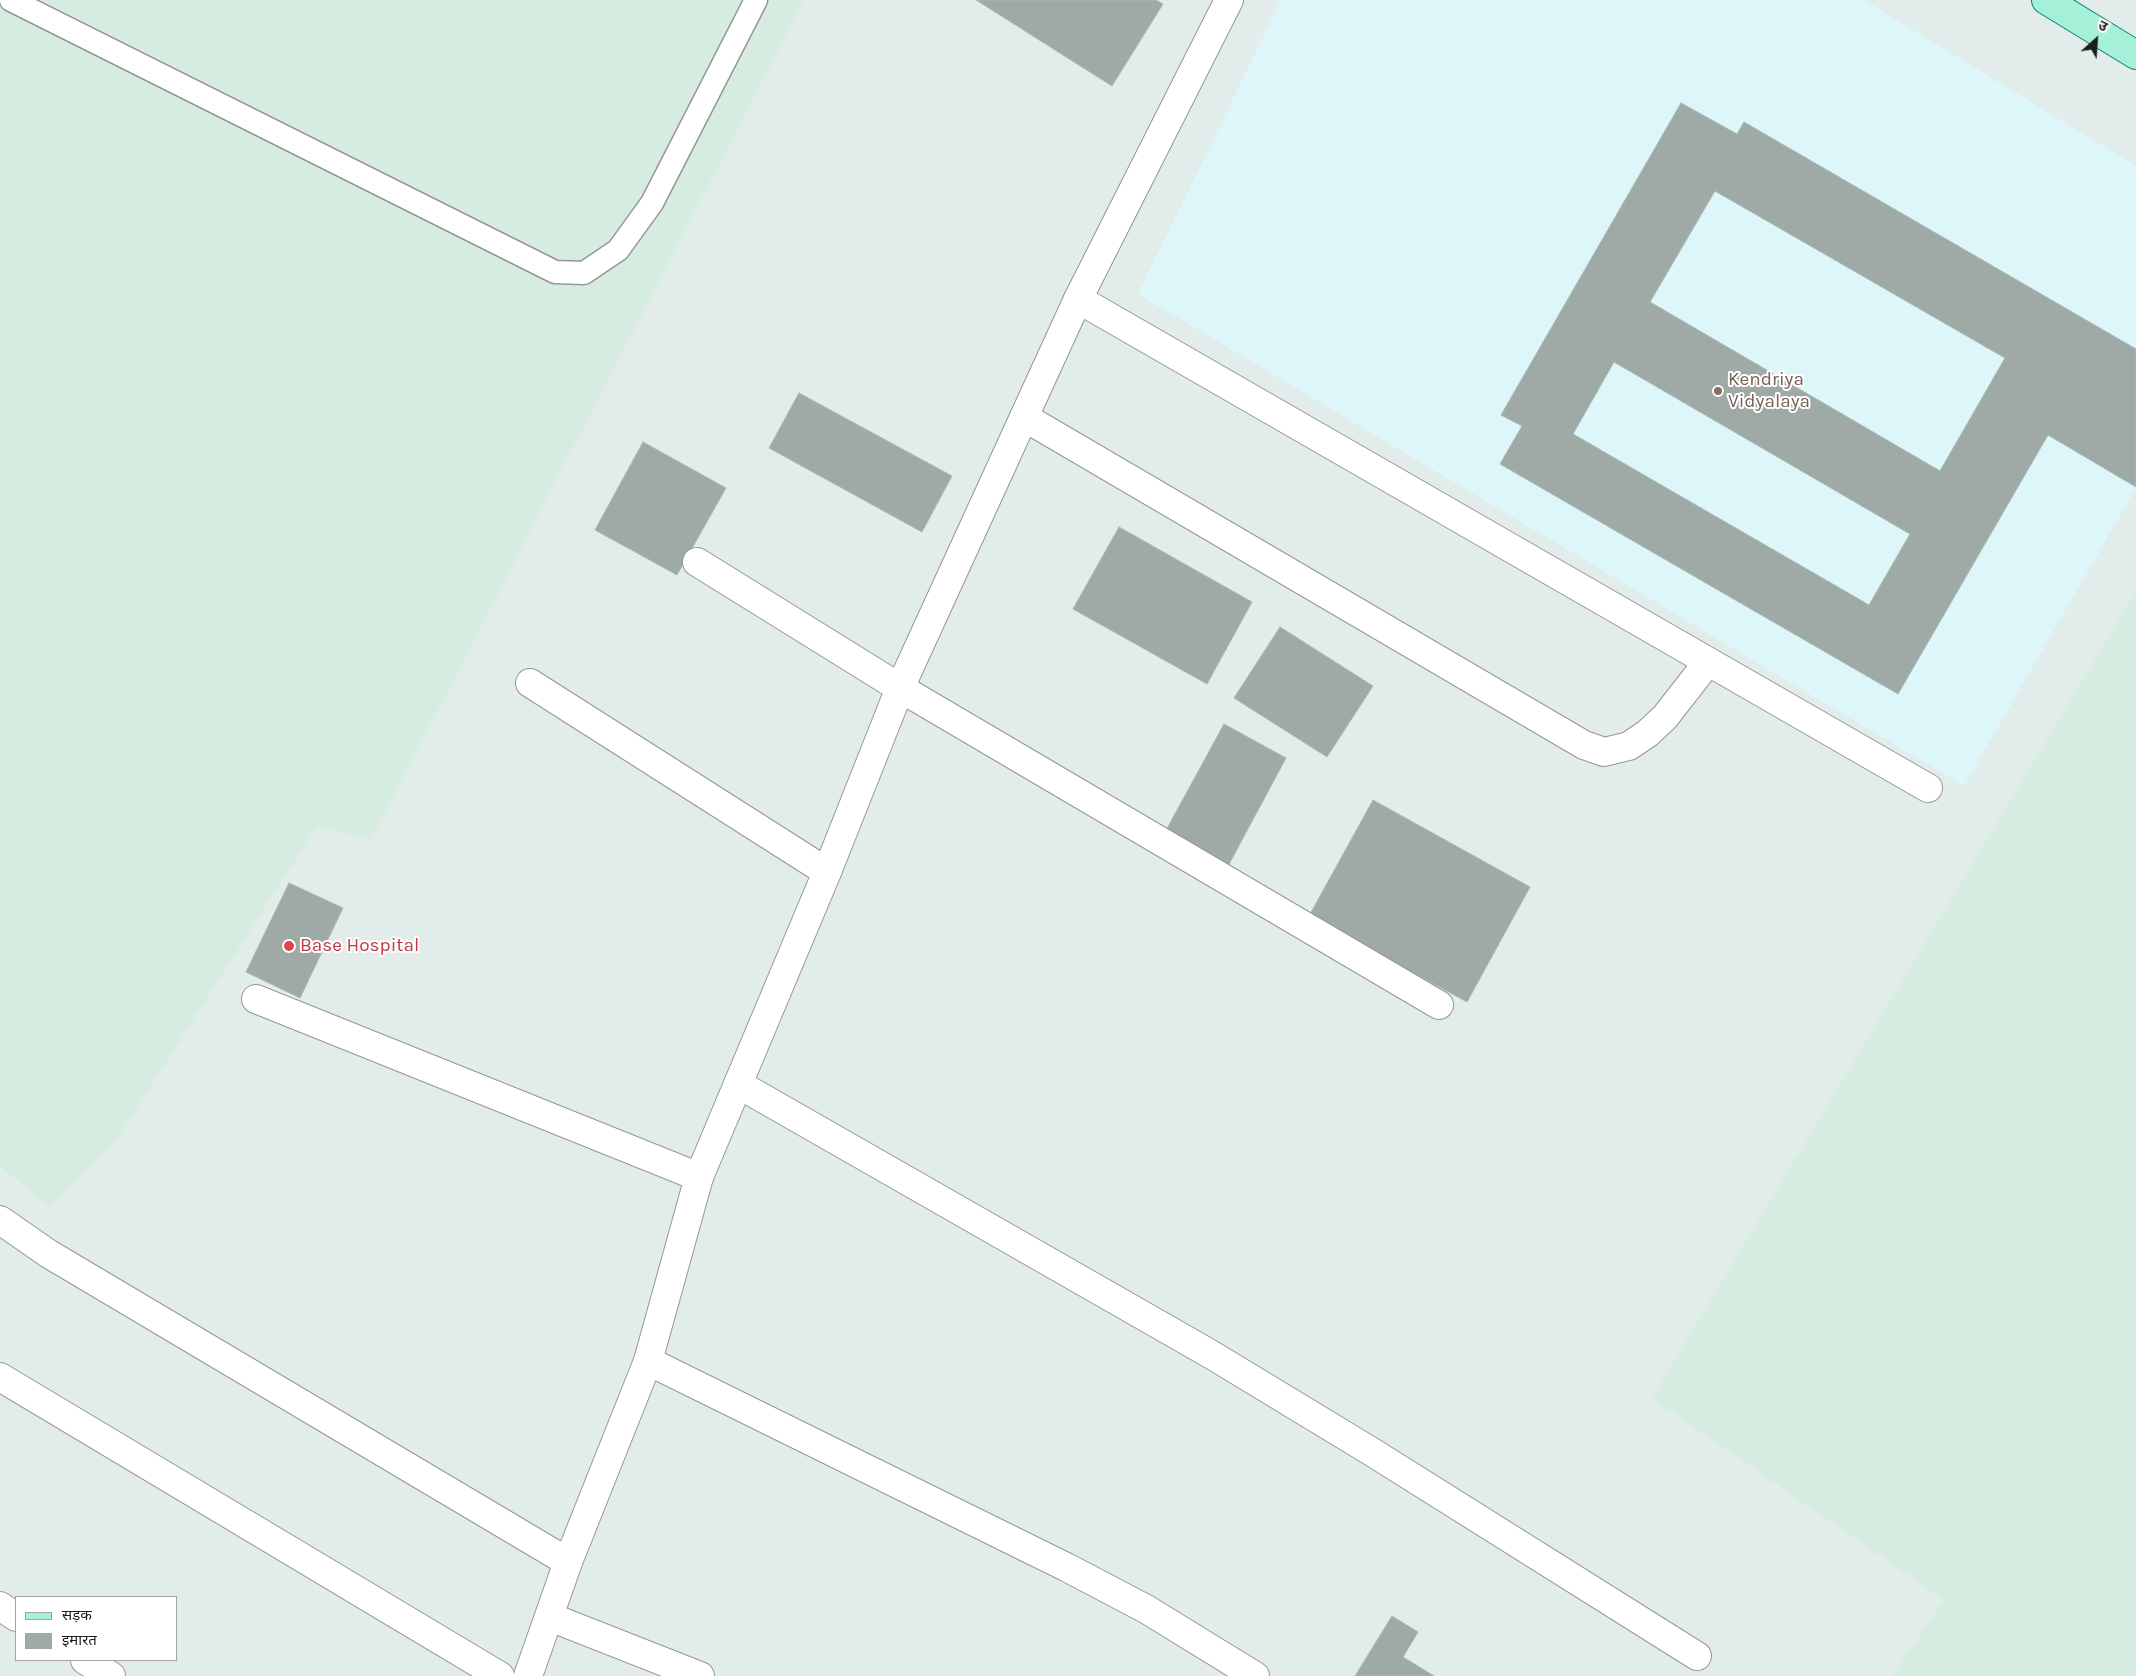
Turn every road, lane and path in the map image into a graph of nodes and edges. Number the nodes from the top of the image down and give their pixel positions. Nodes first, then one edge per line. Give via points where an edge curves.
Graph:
1 (11, 0) edge
2 (756, 0) edge
3 (1229, 0) edge
4 (2046, 0) edge
5 (2136, 55) edge
6 (1078, 299) junction
7 (1024, 417) junction
8 (697, 562) dead end
9 (1708, 662) junction
10 (530, 683) dead end
11 (900, 688) junction
12 (1928, 788) dead end
13 (827, 872) junction
14 (256, 999) dead end
15 (1439, 1005) dead end
16 (738, 1084) junction
17 (699, 1177) junction
18 (0, 1220) edge
19 (648, 1361) junction
20 (0, 1377) edge
21 (568, 1562) junction
22 (0, 1606) edge
23 (15, 1615) edge
24 (550, 1617) junction
25 (1697, 1656) dead end
26 (87, 1661) edge
27 (111, 1676) edge
28 (500, 1676) edge
29 (528, 1676) edge
30 (700, 1676) edge
31 (1255, 1676) edge

1 - 2 lane via 555,272 584,274 618,250 652,203
3 - 6 street
4 - 5 main road
6 - 7 street
6 - 9 street
7 - 9 street via 1584,744 1604,752 1629,746 1648,733 1665,717
7 - 11 street
8 - 11 street
9 - 12 street
10 - 13 street
11 - 13 street
11 - 15 street
13 - 16 street
14 - 17 street
16 - 17 street
16 - 25 street via 1212,1355
17 - 19 street
18 - 21 street via 58,1259
19 - 21 street
19 - 31 street via 1074,1571 1146,1609
20 - 28 street
21 - 24 street
22 - 23 street
24 - 29 street
24 - 30 street
26 - 27 street

